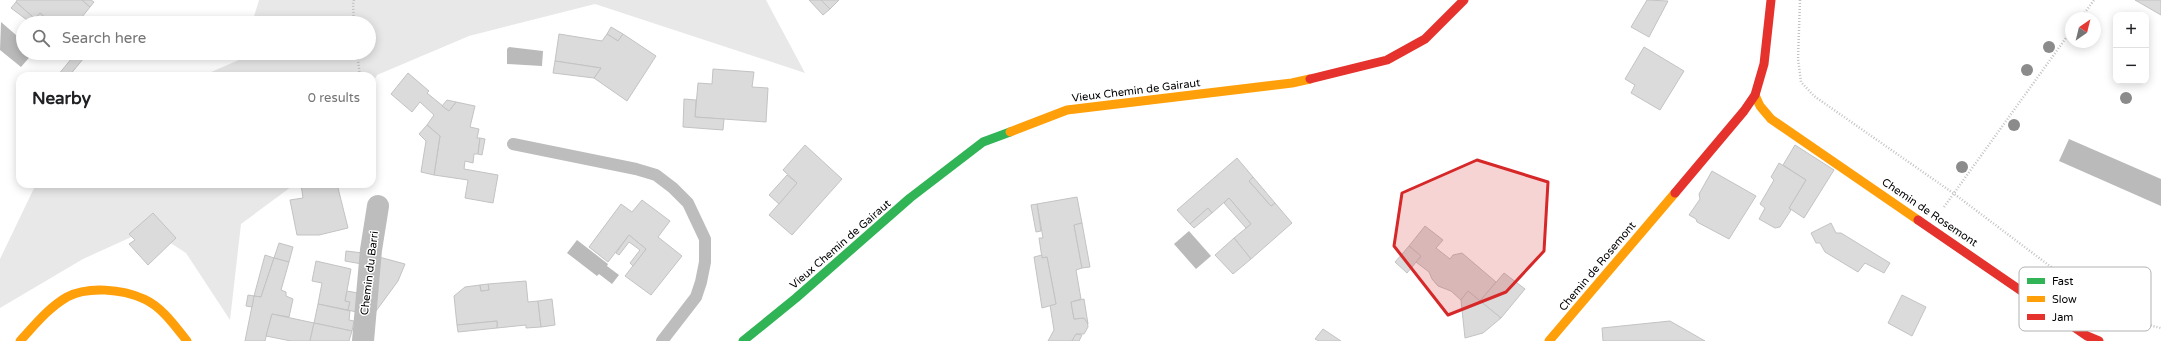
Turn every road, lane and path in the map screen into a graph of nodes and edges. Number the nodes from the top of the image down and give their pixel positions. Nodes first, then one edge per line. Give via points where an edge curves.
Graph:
1 (354, 0) edge
2 (1464, 0) edge
3 (1771, 0) edge
4 (1800, 0) edge
5 (2094, 0) edge
6 (2085, 12) edge
7 (354, 16) edge
8 (2065, 39) edge
9 (358, 60) edge
10 (359, 72) edge
11 (1755, 95) junction
12 (514, 144) dead end
13 (1953, 193) junction
14 (378, 206) dead end
15 (2051, 267) edge
16 (2019, 289) edge
17 (2151, 326) edge
18 (2161, 328) edge
19 (2080, 331) edge
20 (20, 341) edge
21 (187, 341) edge
22 (363, 341) edge
23 (662, 341) edge
24 (743, 341) edge
25 (1549, 341) edge
26 (2098, 341) edge

1 - 7 path
2 - 24 street, Vieux Chemin de Gairaut via 1425,39 1387,60 1292,83 1067,110 983,142 910,198
3 - 11 street, Chemin de Rosemont via 1764,64
4 - 13 path via 1798,59 1801,82 1814,96
5 - 6 path
8 - 13 path
9 - 10 path
11 - 16 street, Chemin de Rosemont via 1771,119
11 - 25 street, Chemin de Rosemont
12 - 23 lane via 636,169 656,176 674,188 688,203 705,239 705,262 696,297
13 - 15 path
14 - 22 street, Chemin du Barri via 371,250
17 - 18 path
19 - 26 street, Chemin de Rosemont
20 - 21 street via 45,314 67,297 91,290 118,292 144,299 166,316

